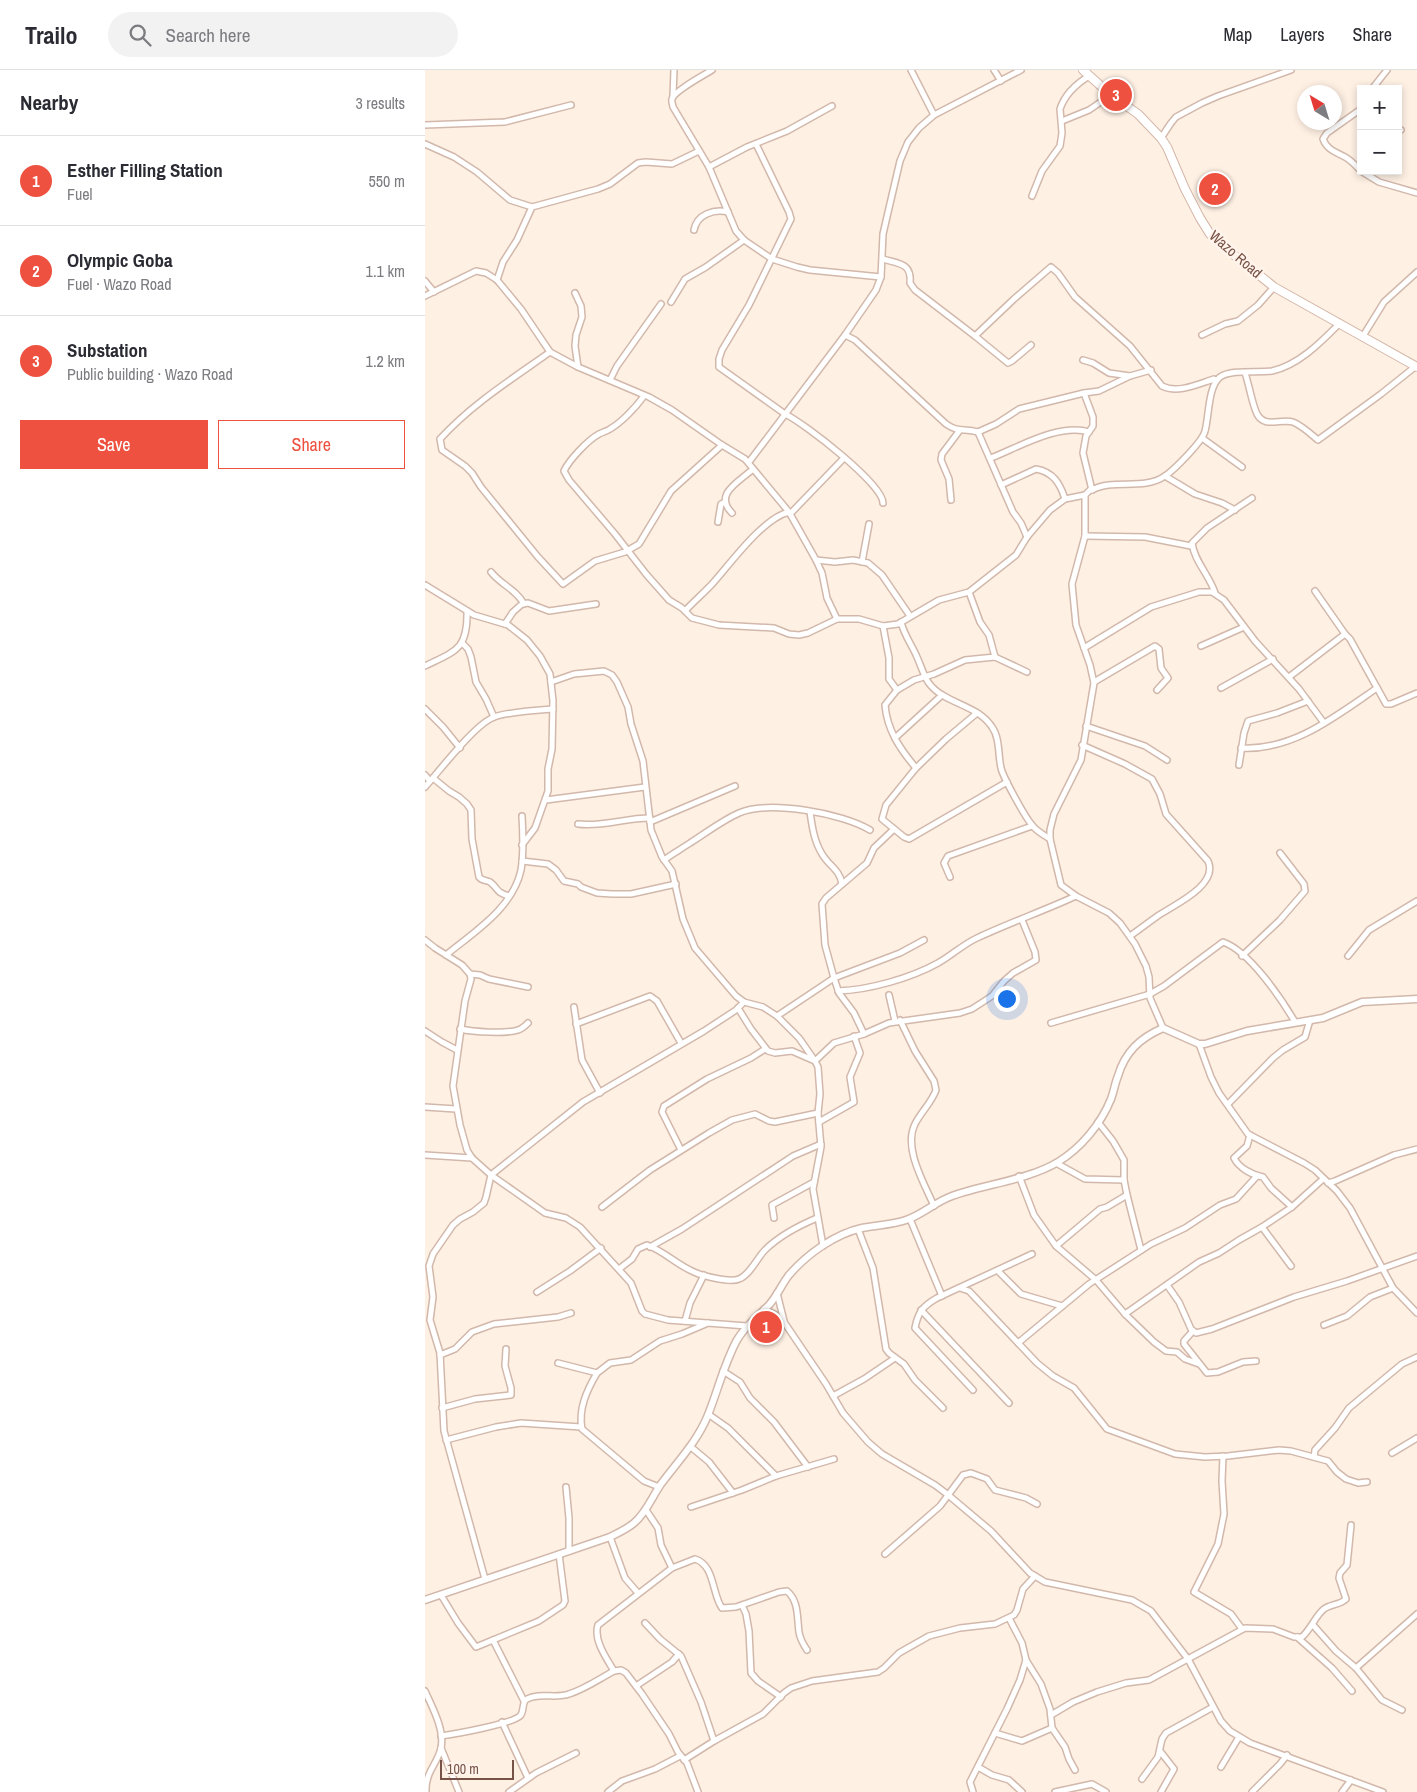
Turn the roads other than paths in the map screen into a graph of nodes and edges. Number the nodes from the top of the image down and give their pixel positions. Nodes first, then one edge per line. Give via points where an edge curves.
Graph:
1 (674, 70) edge
2 (712, 70) edge
3 (911, 70) edge
4 (994, 70) edge
5 (1021, 70) edge
6 (1291, 70) edge
7 (1387, 70) edge
8 (1086, 73) edge
9 (1001, 81) junction
10 (1375, 85) edge
11 (1111, 95) junction
12 (673, 96) junction
13 (571, 105) dead end
14 (832, 106) dead end
15 (1357, 112) edge
16 (934, 115) junction
17 (1062, 122) junction
18 (425, 125) edge
19 (1161, 138) junction
20 (425, 144) edge
21 (757, 144) junction
22 (699, 151) junction
23 (709, 167) junction
24 (1357, 167) edge
25 (1368, 175) edge
26 (1417, 193) edge
27 (1032, 196) dead end
28 (533, 207) junction
29 (728, 212) junction
30 (694, 230) dead end
31 (744, 240) junction
32 (772, 259) junction
33 (883, 259) junction
34 (1417, 272) edge
35 (881, 277) junction
36 (497, 280) junction
37 (425, 281) edge
38 (1274, 287) junction
39 (434, 292) junction
40 (575, 293) dead end
41 (425, 296) edge
42 (671, 302) dead end
43 (661, 304) dead end
44 (1340, 323) junction
45 (845, 335) junction
46 (1202, 335) dead end
47 (975, 336) junction
48 (1363, 336) junction
49 (1031, 345) dead end
50 (550, 352) junction
51 (1083, 360) dead end
52 (1417, 366) edge
53 (578, 367) junction
54 (1151, 370) junction
55 (1245, 373) junction
56 (1130, 376) junction
57 (610, 380) junction
58 (1217, 380) junction
59 (1084, 393) junction
60 (644, 396) junction
61 (785, 414) junction
62 (960, 430) junction
63 (979, 432) junction
64 (1089, 432) junction
65 (1202, 438) junction
66 (722, 445) junction
67 (844, 458) junction
68 (991, 458) junction
69 (749, 462) junction
70 (1242, 467) dead end
71 (753, 469) junction
72 (1165, 476) junction
73 (1001, 485) junction
74 (1092, 490) junction
75 (1085, 495) junction
76 (1065, 498) junction
77 (1252, 498) dead end
78 (951, 500) dead end
79 (725, 502) junction
80 (883, 503) dead end
81 (1235, 510) junction
82 (732, 513) dead end
83 (790, 513) junction
84 (718, 522) dead end
85 (869, 524) dead end
86 (1085, 536) junction
87 (1027, 537) junction
88 (1191, 546) junction
89 (628, 550) junction
90 (816, 560) junction
91 (862, 562) junction
92 (491, 572) dead end
93 (425, 585) edge
94 (1315, 591) dead end
95 (969, 592) junction
96 (1215, 593) junction
97 (524, 604) junction
98 (596, 604) dead end
99 (685, 610) junction
100 (467, 611) junction
101 (910, 616) junction
102 (837, 620) junction
103 (901, 622) junction
104 (505, 624) junction
105 (883, 626) junction
106 (1244, 627) junction
107 (1345, 634) junction
108 (462, 643) junction
109 (1201, 646) dead end
110 (1084, 648) junction
111 (995, 657) junction
112 (1273, 659) junction
113 (425, 666) edge
114 (1027, 672) dead end
115 (924, 676) junction
116 (1289, 677) junction
117 (551, 682) junction
118 (1094, 682) junction
119 (1221, 688) dead end
120 (1377, 688) junction
121 (897, 690) junction
122 (1157, 690) dead end
123 (1417, 693) edge
124 (942, 695) junction
125 (1308, 701) junction
126 (425, 709) edge
127 (553, 709) junction
128 (977, 713) junction
129 (494, 717) junction
130 (1324, 723) junction
131 (1086, 726) junction
132 (895, 738) junction
133 (1083, 745) junction
134 (460, 748) junction
135 (1241, 748) junction
136 (1167, 760) dead end
137 (1239, 765) dead end
138 (916, 768) junction
139 (425, 775) edge
140 (431, 780) junction
141 (1007, 782) junction
142 (425, 786) edge
143 (735, 786) dead end
144 (645, 787) junction
145 (546, 800) junction
146 (810, 812) junction
147 (522, 816) dead end
148 (650, 820) junction
149 (578, 824) dead end
150 (1032, 826) junction
151 (893, 829) junction
152 (870, 830) dead end
153 (1050, 839) junction
154 (522, 845) junction
155 (1280, 852) dead end
156 (664, 860) junction
157 (522, 861) junction
158 (949, 877) dead end
159 (676, 884) junction
160 (842, 884) junction
161 (509, 896) junction
162 (1076, 896) junction
163 (1417, 901) edge
164 (1022, 920) junction
165 (1130, 936) junction
166 (425, 940) edge
167 (924, 940) dead end
168 (446, 955) junction
169 (1242, 956) junction
170 (1348, 956) dead end
171 (470, 974) junction
172 (834, 978) junction
173 (528, 987) dead end
174 (838, 991) junction
175 (1150, 994) junction
176 (889, 995) dead end
177 (1417, 998) edge
178 (744, 1002) junction
179 (574, 1007) dead end
180 (738, 1008) junction
181 (777, 1016) junction
182 (1310, 1020) junction
183 (897, 1021) junction
184 (1295, 1022) junction
185 (528, 1023) dead end
186 (576, 1024) junction
187 (1051, 1024) dead end
188 (1163, 1028) junction
189 (460, 1029) junction
190 (425, 1031) edge
191 (864, 1034) junction
192 (854, 1036) junction
193 (681, 1044) junction
194 (1199, 1044) junction
195 (765, 1049) junction
196 (457, 1050) junction
197 (815, 1060) junction
198 (600, 1092) junction
199 (1228, 1104) junction
200 (425, 1106) edge
201 (456, 1109) junction
202 (818, 1113) junction
203 (819, 1122) junction
204 (1098, 1122) junction
205 (1250, 1135) junction
206 (821, 1144) junction
207 (1417, 1149) edge
208 (681, 1150) junction
209 (425, 1155) edge
210 (472, 1158) junction
211 (1056, 1163) junction
212 (491, 1175) junction
213 (1019, 1176) junction
214 (1257, 1176) junction
215 (1124, 1180) junction
216 (1326, 1181) junction
217 (814, 1182) junction
218 (1127, 1195) junction
219 (934, 1206) junction
220 (602, 1207) dead end
221 (1292, 1207) junction
222 (774, 1218) dead end
223 (817, 1218) junction
224 (910, 1219) junction
225 (1262, 1227) junction
226 (858, 1229) junction
227 (823, 1246) junction
228 (1056, 1246) junction
229 (651, 1247) junction
230 (601, 1248) junction
231 (1141, 1250) junction
232 (1031, 1254) dead end
233 (1417, 1256) edge
234 (1291, 1266) dead end
235 (619, 1269) junction
236 (1381, 1269) junction
237 (998, 1271) junction
238 (704, 1275) junction
239 (1096, 1280) junction
240 (1167, 1285) junction
241 (960, 1288) junction
242 (1393, 1288) junction
243 (537, 1292) dead end
244 (777, 1293) junction
245 (942, 1296) junction
246 (1062, 1306) junction
247 (765, 1309) junction
248 (921, 1310) junction
249 (571, 1313) dead end
250 (1125, 1314) junction
251 (1417, 1314) edge
252 (428, 1320) edge
253 (685, 1321) junction
254 (710, 1322) junction
255 (784, 1322) junction
256 (1324, 1325) dead end
257 (747, 1326) junction
258 (1193, 1331) junction
259 (1018, 1343) junction
260 (506, 1349) dead end
261 (440, 1356) junction
262 (1417, 1357) edge
263 (895, 1358) junction
264 (1256, 1361) dead end
265 (558, 1363) dead end
266 (1199, 1364) junction
267 (723, 1370) junction
268 (597, 1373) junction
269 (973, 1390) dead end
270 (833, 1396) junction
271 (1009, 1404) dead end
272 (442, 1408) junction
273 (943, 1408) dead end
274 (709, 1414) junction
275 (581, 1427) junction
276 (1417, 1438) edge
277 (447, 1440) junction
278 (691, 1447) junction
279 (1392, 1453) dead end
280 (1223, 1456) junction
281 (1314, 1457) junction
282 (834, 1459) dead end
283 (808, 1467) junction
284 (776, 1476) junction
285 (1367, 1482) dead end
286 (566, 1486) dead end
287 (659, 1487) junction
288 (733, 1493) junction
289 (947, 1494) junction
290 (1037, 1504) dead end
291 (691, 1507) dead end
292 (646, 1510) junction
293 (1351, 1525) dead end
294 (609, 1537) junction
295 (569, 1551) junction
296 (559, 1554) junction
297 (885, 1554) dead end
298 (672, 1568) junction
299 (1035, 1576) junction
300 (485, 1579) junction
301 (638, 1593) junction
302 (441, 1595) junction
303 (425, 1600) edge
304 (742, 1605) junction
305 (1417, 1614) edge
306 (1009, 1618) junction
307 (645, 1623) dead end
308 (1313, 1625) junction
309 (1242, 1629) junction
310 (1297, 1637) junction
311 (493, 1640) junction
312 (807, 1650) dead end
313 (679, 1654) junction
314 (1188, 1659) junction
315 (1026, 1660) junction
316 (1356, 1668) junction
317 (614, 1671) junction
318 (636, 1686) junction
319 (425, 1691) edge
320 (1351, 1691) dead end
321 (781, 1697) junction
322 (525, 1701) junction
323 (1213, 1707) junction
324 (1402, 1710) dead end
325 (1051, 1714) junction
326 (502, 1722) junction
327 (1052, 1728) junction
328 (995, 1733) junction
329 (441, 1736) junction
330 (1239, 1737) junction
331 (714, 1741) junction
332 (441, 1748) junction
333 (1160, 1752) junction
334 (576, 1753) dead end
335 (1287, 1755) junction
336 (682, 1758) junction
337 (978, 1767) junction
338 (1221, 1767) dead end
339 (1075, 1770) dead end
340 (528, 1778) junction
341 (1142, 1779) dead end
342 (1351, 1780) junction
343 (426, 1792) edge
344 (459, 1792) edge
345 (509, 1792) edge
346 (608, 1792) edge
347 (699, 1792) edge
348 (973, 1792) edge
349 (1022, 1792) edge
350 (1055, 1792) edge
351 (1106, 1792) edge
352 (1161, 1792) edge
353 (1252, 1792) edge
354 (1342, 1792) edge
355 (1382, 1792) edge

1 - 12 street
2 - 12 street
3 - 16 street
4 - 9 street
5 - 9 street
6 - 19 street via 1202,103 1176,117
7 - 10 street
8 - 11 main road, Wazo Road
8 - 17 street via 1060,110
9 - 16 street
11 - 17 street via 1089,110
11 - 19 main road, Wazo Road via 1138,114
12 - 22 street via 673,107
13 - 18 street via 505,122
14 - 21 street
15 - 24 street via 1323,139 1331,151 1347,158
16 - 33 street via 908,142 900,161 883,234
17 - 27 street via 1060,146 1042,171
19 - 38 main road, Wazo Road via 1210,234
20 - 28 street via 477,172 510,200
21 - 23 street
21 - 32 street via 791,219
22 - 23 street
22 - 28 street via 672,164 638,163 610,184
23 - 29 street
25 - 26 street via 1379,182
28 - 36 street via 503,262
29 - 30 street via 712,212 698,220
29 - 31 street
31 - 32 street
31 - 42 street via 685,279
32 - 35 street via 810,270
32 - 61 street via 722,350 719,367
33 - 35 street
33 - 47 street via 909,269 910,283 915,290
34 - 48 street via 1384,302
35 - 45 street via 876,290
36 - 39 street via 483,271 475,271
36 - 50 street
37 - 39 street
38 - 44 main road, Wazo Road
38 - 46 street via 1239,320
39 - 41 street
40 - 53 street via 582,317 575,346
43 - 57 street
44 - 48 main road, Wazo Road
44 - 55 street via 1291,364
45 - 61 street
45 - 62 street via 855,340 946,424
47 - 49 street via 1008,363
47 - 54 street via 1051,267 1075,297 1130,346
48 - 52 main road, Wazo Road
50 - 53 street
50 - 89 street via 455,423 440,439 442,450 472,473 481,488 563,584 595,561
51 - 56 street via 1109,374
52 - 55 street via 1318,440 1294,422 1270,423 1261,419
53 - 57 street
54 - 56 street
54 - 58 street via 1162,386 1169,389
55 - 58 street via 1227,374
56 - 59 street via 1105,389
57 - 60 street
58 - 65 street
59 - 63 street via 1019,409
59 - 64 street via 1093,416
60 - 66 street via 672,410
60 - 89 street via 615,425 597,435 576,454 564,471
61 - 67 street via 796,419
61 - 69 street
62 - 63 street
62 - 78 street via 941,460 949,479
63 - 68 street
64 - 68 street via 1080,429 1044,436
64 - 74 street via 1083,453
65 - 70 street
65 - 72 street
66 - 69 street
66 - 89 street via 671,491 643,539
67 - 80 street via 879,491
67 - 83 street
68 - 73 street
69 - 71 street
71 - 79 street via 728,490
71 - 83 street
72 - 74 street via 1149,483 1101,485
72 - 81 street via 1195,494
73 - 76 street via 1036,469 1042,470 1050,473 1060,484
73 - 87 street
74 - 75 street
75 - 76 street
75 - 86 street
76 - 87 street
77 - 81 street
79 - 82 street
79 - 84 street via 721,504
81 - 88 street via 1207,528
83 - 90 street
83 - 99 street via 780,515 768,524
85 - 91 street
86 - 88 street via 1145,538
86 - 110 street via 1071,592 1076,625
87 - 95 street via 1016,555
88 - 96 street
89 - 99 street via 669,600
90 - 91 street
90 - 102 street
91 - 101 street via 882,575
92 - 97 street
93 - 100 street
94 - 107 street
95 - 101 street via 939,600
95 - 111 street via 980,622 989,635
96 - 106 street
96 - 110 street via 1199,592 1151,607
97 - 98 street via 549,611
97 - 104 street via 517,607
99 - 102 street via 692,618 719,625 774,628 799,635
100 - 104 street
100 - 108 street
101 - 103 street
102 - 105 street via 859,618
103 - 105 street
103 - 115 street
104 - 117 street via 527,640 540,656
105 - 121 street via 889,679
106 - 109 street
106 - 112 street
107 - 116 street
107 - 120 street
108 - 113 street
108 - 129 street via 471,657 475,682
110 - 118 street
111 - 114 street
111 - 115 street via 965,660
112 - 116 street
112 - 119 street
115 - 121 street
115 - 124 street
116 - 125 street
117 - 127 street
117 - 144 street via 588,671 604,671 611,675 628,707 643,761
118 - 122 street via 1155,646 1159,649 1161,668 1168,678
118 - 131 street
120 - 123 street via 1387,705
120 - 130 street
121 - 132 street via 885,704
124 - 128 street
124 - 132 street
125 - 130 street
125 - 135 street via 1248,721
126 - 134 street
127 - 129 street
127 - 145 street
128 - 138 street
128 - 141 street via 994,729
129 - 134 street via 481,725
130 - 135 street via 1283,743
131 - 133 street
131 - 136 street via 1145,746
132 - 138 street
133 - 153 street via 1081,760 1054,814
133 - 165 street via 1152,779 1166,814 1210,866 1207,878 1192,894
134 - 140 street
135 - 137 street
138 - 151 street via 883,812 882,819
139 - 140 street
140 - 142 street
140 - 161 street via 459,797 471,810 473,848 479,877 499,893
141 - 150 street
141 - 151 street via 909,839
143 - 148 street
144 - 145 street
144 - 148 street
145 - 154 street via 535,828
146 - 152 street via 847,820
146 - 156 street via 775,808 741,812 717,824
146 - 160 street via 820,851 839,873
147 - 154 street
148 - 149 street via 638,818 592,826
148 - 156 street
150 - 153 street
150 - 158 street via 948,856 944,863
151 - 160 street via 874,848 867,863
153 - 162 street via 1060,882
154 - 157 street
155 - 169 street via 1304,884 1305,892
156 - 159 street
157 - 159 street via 548,864 564,881 597,893 631,894
157 - 161 street
159 - 178 street via 683,919 695,948
160 - 172 street via 826,898 822,907 825,945
161 - 168 street via 483,925
162 - 164 street
162 - 165 street via 1109,913
163 - 170 street via 1369,930
164 - 174 street via 969,942 918,972 874,986
164 - 183 street via 1036,959 1008,978 992,996 963,1012
165 - 175 street via 1146,966
166 - 168 street
167 - 172 street via 900,953
168 - 171 street
169 - 175 street via 1222,942
169 - 184 street via 1273,988
171 - 173 street
171 - 189 street
172 - 174 street
172 - 181 street
174 - 191 street
175 - 187 street
175 - 188 street
176 - 183 street
177 - 182 street via 1362,1002
178 - 180 street
178 - 181 street via 763,1007
179 - 186 street
180 - 193 street
180 - 195 street
181 - 197 street
182 - 184 street
182 - 199 street via 1305,1037 1273,1058
183 - 191 street
183 - 219 street via 937,1090 915,1125 911,1145
184 - 194 street
185 - 189 street via 513,1031
186 - 193 street via 650,996 657,1001
186 - 198 street via 583,1063
188 - 194 street
188 - 204 street via 1127,1054 1111,1100
189 - 196 street
190 - 196 street
191 - 192 street
192 - 197 street via 834,1043
192 - 203 street via 860,1053 850,1077 854,1102
193 - 198 street
194 - 199 street via 1211,1077
195 - 197 street via 775,1053 794,1052
195 - 208 street via 664,1106 662,1112
196 - 201 street via 453,1086
197 - 202 street via 820,1078
198 - 212 street via 573,1109
199 - 205 street
200 - 201 street
201 - 210 street
202 - 203 street
202 - 208 street via 775,1122 757,1114 748,1115 728,1122
203 - 206 street
204 - 211 street via 1073,1151
204 - 215 street via 1123,1157
205 - 214 street via 1247,1146 1234,1159
205 - 216 street via 1303,1163
206 - 217 street
206 - 229 street via 793,1156
207 - 216 street via 1394,1155 1335,1181
208 - 220 street via 649,1170
209 - 210 street
210 - 212 street
211 - 213 street
211 - 215 street via 1085,1179
212 - 230 street via 545,1213 572,1221
212 - 252 street via 483,1203 453,1225 430,1261 433,1297
213 - 219 street via 977,1187
213 - 228 street via 1034,1215
214 - 221 street via 1263,1177
214 - 231 street via 1236,1199
215 - 218 street
216 - 221 street
216 - 236 street via 1350,1208
217 - 222 street via 772,1205
217 - 223 street
218 - 228 street via 1100,1209
218 - 231 street
219 - 224 street
221 - 225 street
223 - 227 street
223 - 238 street via 779,1238 764,1250 740,1279
224 - 226 street
224 - 245 street
225 - 234 street
225 - 240 street via 1199,1262
226 - 227 street
226 - 263 street via 873,1268 886,1349
227 - 244 street via 790,1274
228 - 239 street
229 - 235 street via 639,1248 633,1259
229 - 238 street via 679,1265
230 - 235 street
230 - 243 street
231 - 239 street
232 - 237 street
233 - 236 street
235 - 253 street via 632,1285 643,1313
236 - 242 street
236 - 258 street via 1294,1297 1212,1329
237 - 241 street
237 - 246 street via 1021,1294
238 - 253 street
239 - 246 street
239 - 250 street
240 - 250 street
240 - 258 street
241 - 245 street
241 - 259 street via 969,1291
242 - 251 street
242 - 256 street via 1370,1297 1334,1323
244 - 247 street
244 - 255 street
245 - 248 street
246 - 259 street
247 - 255 street
247 - 257 street
248 - 269 street via 915,1328
248 - 271 street
249 - 261 street via 493,1324 472,1332 453,1350
250 - 266 street via 1166,1351 1177,1352 1184,1359
252 - 261 street
253 - 254 street
254 - 257 street
254 - 268 street via 657,1343 631,1360 610,1363
255 - 270 street
257 - 267 street
258 - 266 street via 1184,1343
259 - 280 street via 1046,1370 1074,1388 1107,1429 1175,1454
260 - 272 street via 505,1366 511,1394
261 - 272 street
262 - 281 street via 1402,1364 1349,1408 1314,1452
263 - 270 street
263 - 273 street
264 - 266 street via 1212,1373 1207,1373
265 - 268 street
267 - 274 street
267 - 283 street via 740,1382
268 - 275 street via 583,1403
270 - 289 street via 846,1417 876,1449
272 - 277 street
274 - 278 street
274 - 284 street
275 - 277 street via 521,1423
275 - 287 street via 644,1481
276 - 279 street
277 - 300 street
278 - 287 street
278 - 288 street via 709,1462
280 - 281 street via 1285,1449
280 - 309 street via 1224,1514 1218,1544 1194,1592 1231,1614
281 - 285 street via 1327,1461 1346,1479
282 - 283 street
283 - 284 street
284 - 288 street
286 - 295 street
287 - 292 street
288 - 291 street
289 - 290 street via 961,1476 971,1473 989,1480 995,1490
289 - 297 street via 934,1512
289 - 299 street via 991,1531
292 - 294 street via 631,1526
292 - 298 street via 658,1528 661,1545
293 - 308 street via 1347,1565 1339,1578 1346,1599 1325,1608
294 - 295 street
294 - 301 street via 625,1578
295 - 296 street
296 - 300 street
296 - 311 street via 563,1605 539,1621
298 - 301 street
298 - 304 street via 697,1559 714,1585 720,1607
299 - 306 street via 1022,1591 1015,1614
299 - 314 street via 1045,1582 1132,1600 1159,1620
300 - 302 street
301 - 317 street via 596,1628 601,1648
302 - 303 street
302 - 311 street via 474,1646
304 - 312 street via 787,1591 794,1600 799,1633
304 - 321 street via 749,1632 751,1673
305 - 316 street
306 - 315 street via 1022,1642
306 - 321 street via 995,1624 929,1636 899,1653 878,1672 809,1682 791,1688
307 - 313 street
308 - 310 street
308 - 316 street
309 - 310 street via 1273,1629
309 - 314 street
310 - 320 street via 1332,1668
311 - 322 street
313 - 318 street
313 - 331 street
314 - 323 street
314 - 325 street via 1145,1681 1097,1692
315 - 325 street via 1041,1684
315 - 328 street
316 - 324 street via 1382,1700
317 - 318 street via 623,1671
317 - 322 street via 569,1694
318 - 336 street
319 - 329 street
321 - 331 street via 763,1714
322 - 326 street via 519,1717
323 - 330 street via 1225,1727
323 - 333 street via 1166,1733
325 - 327 street
326 - 329 street
326 - 340 street
327 - 328 street via 1022,1741
327 - 339 street
328 - 337 street
329 - 332 street
330 - 335 street
330 - 338 street
331 - 336 street
332 - 343 street via 426,1780
332 - 344 street
333 - 341 street
333 - 352 street via 1174,1769
334 - 340 street
335 - 342 street
335 - 353 street
336 - 346 street via 627,1779
336 - 347 street
337 - 348 street via 969,1783
337 - 349 street via 1009,1780
340 - 345 street
342 - 354 street
342 - 355 street
350 - 351 street via 1092,1784

